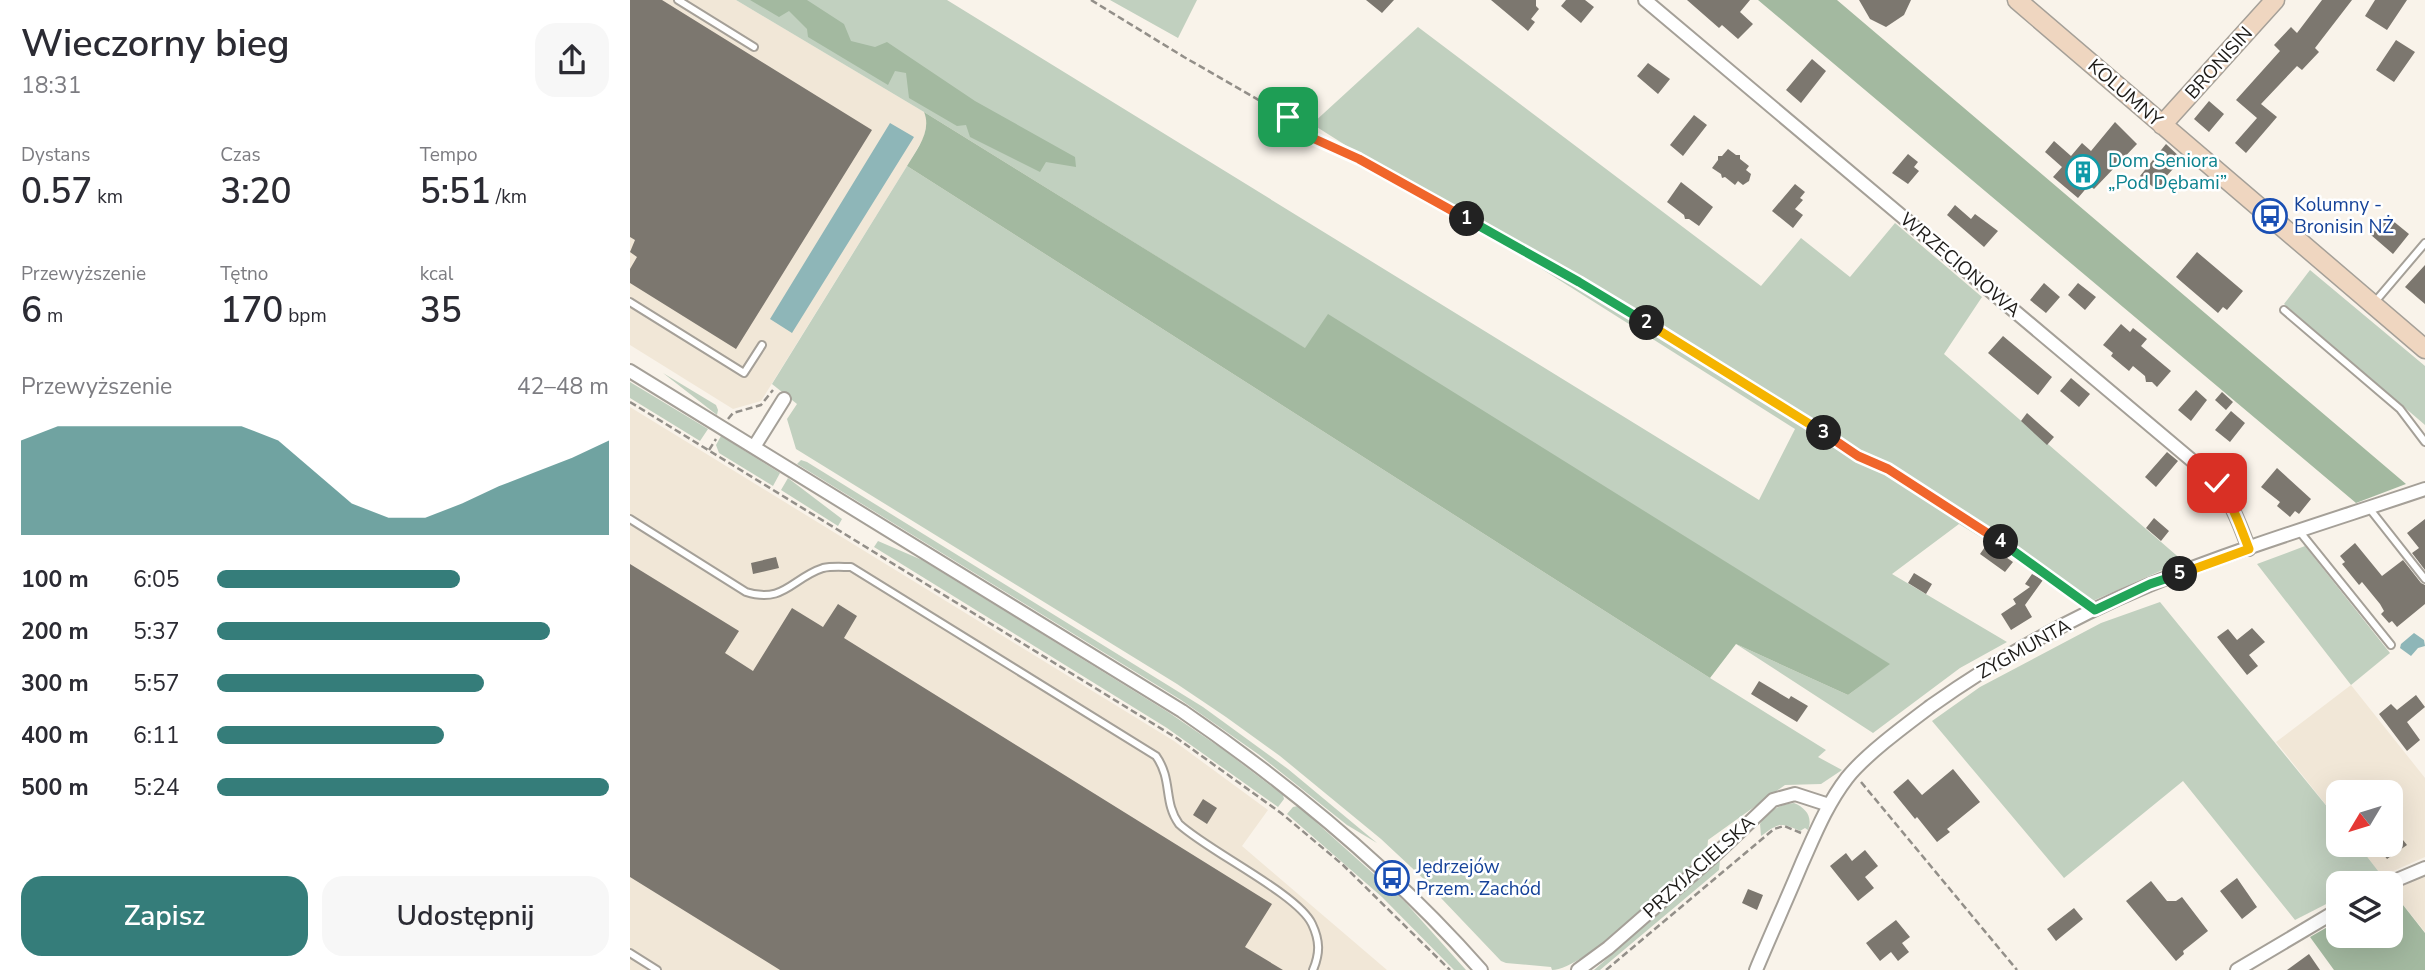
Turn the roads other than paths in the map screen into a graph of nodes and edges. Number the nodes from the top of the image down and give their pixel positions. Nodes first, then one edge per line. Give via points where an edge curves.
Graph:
1 (678, 0) edge
2 (1645, 0) edge
3 (2017, 0) edge
4 (2275, 0) edge
5 (754, 47) dead end
6 (2162, 125) junction
7 (2425, 243) edge
8 (630, 302) edge
9 (2373, 304) junction
10 (2284, 310) dead end
11 (762, 345) dead end
12 (2425, 349) edge
13 (630, 371) edge
14 (784, 399) dead end
15 (2425, 442) edge
16 (754, 447) junction
17 (2425, 489) edge
18 (2369, 508) junction
19 (630, 519) edge
20 (2300, 532) junction
21 (2249, 549) junction
22 (2425, 579) edge
23 (2391, 645) dead end
24 (1829, 805) junction
25 (2425, 868) edge
26 (2403, 877) edge
27 (2326, 917) edge
28 (630, 953) edge
29 (657, 970) edge
30 (1313, 970) edge
31 (1481, 970) edge
32 (1578, 970) edge
33 (1756, 970) edge
34 (2237, 970) edge

1 - 5 lane
2 - 21 street, WRZECIONOWA via 2208,474 2224,492
3 - 6 street, KOLUMNY
4 - 6 street, BRONISIN
6 - 9 street, KOLUMNY
7 - 9 lane
8 - 11 lane via 744,373
9 - 12 street, KOLUMNY
10 - 15 lane via 2400,408
13 - 16 street
14 - 16 street
16 - 31 street via 1234,747 1338,828 1447,931
17 - 18 street, ZYGMUNTA
18 - 20 street, ZYGMUNTA
18 - 22 lane
19 - 30 lane via 746,592 760,596 772,596 822,569 851,567 1156,756 1167,775 1170,807 1179,824 1285,897 1311,921 1320,947
20 - 21 street, ZYGMUNTA
20 - 23 lane
21 - 24 street, ZYGMUNTA via 2150,584 1992,665 1914,719 1852,771
24 - 32 street, PRZYJACIELSKA via 1795,794 1773,800 1618,940
24 - 33 street, ZYGMUNTA
25 - 26 street
27 - 34 street
28 - 29 lane

